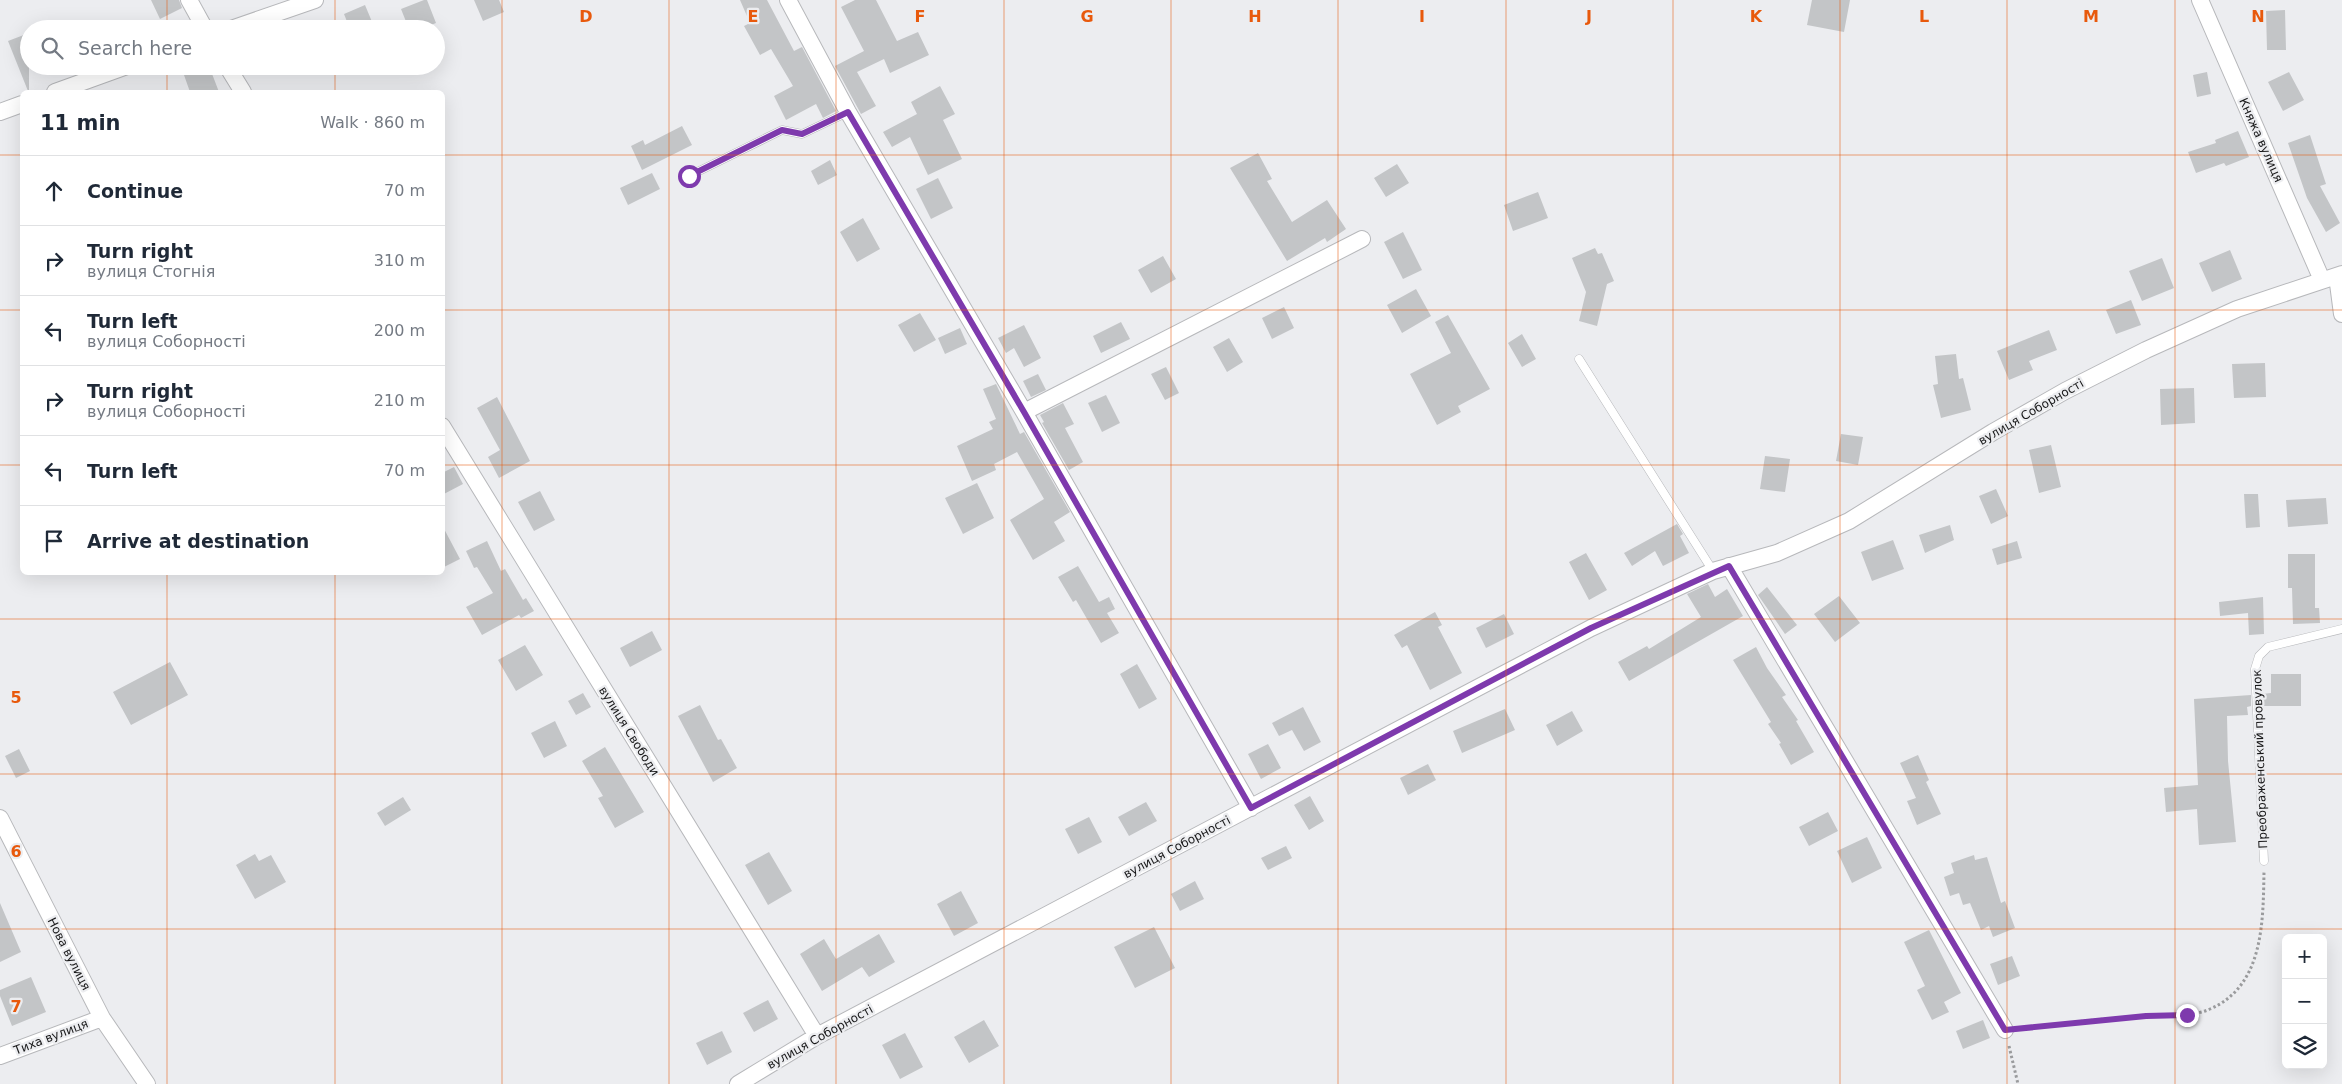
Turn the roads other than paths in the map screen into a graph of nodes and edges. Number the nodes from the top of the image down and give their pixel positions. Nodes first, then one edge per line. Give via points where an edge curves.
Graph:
1 (189, 0) edge
2 (315, 0) edge
3 (788, 0) edge
4 (2200, 0) edge
5 (200, 20) edge
6 (257, 20) edge
7 (102, 75) edge
8 (233, 75) edge
9 (61, 90) edge
10 (242, 90) edge
11 (20, 105) edge
12 (0, 112) edge
13 (848, 112) junction
14 (689, 176) dead end
15 (1362, 240) dead end
16 (2334, 277) edge
17 (2342, 314) edge
18 (1579, 359) dead end
19 (1024, 412) junction
20 (445, 431) edge
21 (1729, 566) junction
22 (1712, 571) junction
23 (2342, 629) edge
24 (1251, 808) junction
25 (0, 818) edge
26 (2264, 861) road end
27 (102, 1018) junction
28 (2005, 1030) road end
29 (817, 1036) junction
30 (0, 1056) edge
31 (147, 1084) edge
32 (738, 1084) edge

1 - 5 street
2 - 6 street
3 - 13 street
4 - 16 street, Княжа вулиця
7 - 9 street
8 - 10 street
11 - 12 street
13 - 14 lane via 802,134 782,130
13 - 19 street
15 - 19 street
16 - 17 street, Княжа вулиця
16 - 21 street, вулиця Соборності via 2237,309 2146,350 2065,391 1849,521 1777,553
18 - 22 lane
19 - 24 street
20 - 29 street, вулиця Свободи
21 - 22 street, вулиця Соборності
21 - 28 street
22 - 24 street, вулиця Соборності via 1591,628
23 - 26 lane, Преображенський провулок via 2268,647 2259,656 2255,669
24 - 29 street, вулиця Соборності
25 - 27 street, Нова вулиця
27 - 30 street, Тиха вулиця
27 - 31 street, Нова вулиця
29 - 32 street, вулиця Соборності

